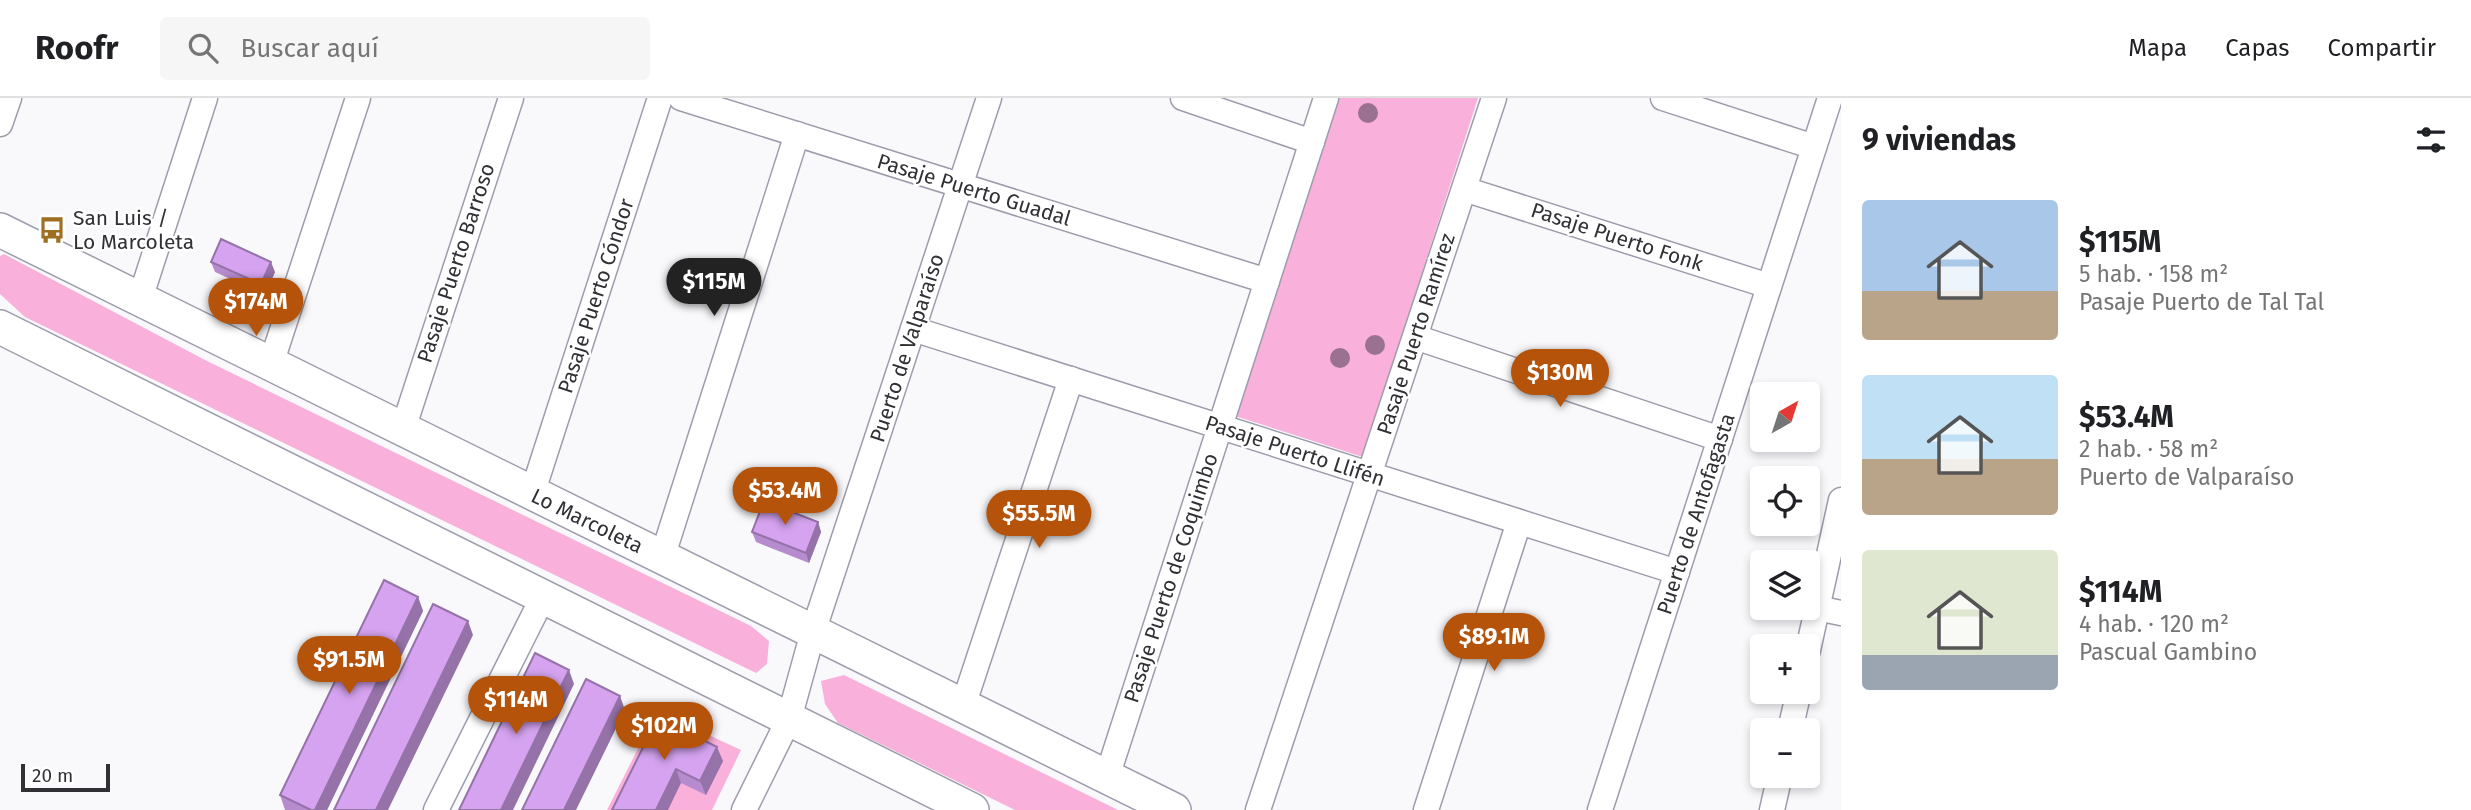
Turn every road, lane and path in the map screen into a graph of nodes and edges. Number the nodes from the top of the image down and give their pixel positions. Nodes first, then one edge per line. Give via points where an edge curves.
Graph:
1 (9, 98) edge
2 (205, 98) edge
3 (358, 98) edge
4 (511, 98) edge
5 (660, 98) edge
6 (681, 98) edge
7 (989, 98) edge
8 (1183, 98) edge
9 (1326, 98) edge
10 (1494, 98) edge
11 (1663, 98) edge
12 (1830, 98) edge
13 (0, 124) edge
14 (797, 134) junction
15 (1312, 142) junction
16 (1814, 147) junction
17 (960, 185) junction
18 (1464, 189) junction
19 (0, 230) edge
20 (1267, 281) junction
21 (1769, 286) junction
22 (140, 299) junction
23 (0, 327) edge
24 (913, 329) junction
25 (1415, 337) junction
26 (271, 364) junction
27 (1071, 379) junction
28 (1220, 427) junction
29 (403, 429) junction
30 (1720, 439) junction
31 (1369, 475) junction
32 (532, 494) junction
33 (1841, 500) edge
34 (1519, 522) junction
35 (662, 558) junction
36 (1677, 572) junction
37 (543, 597) junction
38 (1829, 611) edge
39 (813, 632) junction
40 (1817, 634) edge
41 (963, 706) junction
42 (789, 719) junction
43 (1107, 777) junction
44 (1777, 788) edge
45 (436, 810) edge
46 (744, 810) edge
47 (972, 810) edge
48 (1174, 810) edge
49 (1258, 810) edge
50 (1426, 810) edge
51 (1600, 810) edge
52 (1772, 810) edge

1 - 13 street
2 - 22 street
3 - 26 street
4 - 29 street, Pasaje Puerto Barroso
5 - 32 street, Pasaje Puerto Cóndor
6 - 14 street, Pasaje Puerto Guadal
7 - 17 street, Puerto de Valparaíso
8 - 15 street
9 - 15 street, Pasaje Puerto de Coquimbo
10 - 18 street, Pasaje Puerto Ramírez
11 - 16 street
12 - 16 street, Puerto de Antofagasta
14 - 17 street, Pasaje Puerto Guadal
14 - 35 street
15 - 20 street, Pasaje Puerto de Coquimbo
16 - 21 street, Puerto de Antofagasta
17 - 20 street, Pasaje Puerto Guadal
17 - 24 street, Puerto de Valparaíso
18 - 21 street, Pasaje Puerto Fonk
18 - 25 street, Pasaje Puerto Ramírez
19 - 22 street, Lo Marcoleta
20 - 28 street, Pasaje Puerto de Coquimbo
21 - 30 street, Puerto de Antofagasta
22 - 26 street, Lo Marcoleta
23 - 37 street
24 - 27 street, Pasaje Puerto Llifén
24 - 39 street, Puerto de Valparaíso
25 - 30 street
25 - 31 street, Pasaje Puerto Ramírez
26 - 29 street, Lo Marcoleta
27 - 28 street, Pasaje Puerto Llifén
27 - 41 street
28 - 31 street, Pasaje Puerto Llifén
28 - 43 street, Pasaje Puerto de Coquimbo
29 - 32 street, Lo Marcoleta
30 - 36 street, Puerto de Antofagasta
31 - 34 street, Pasaje Puerto Llifén
31 - 49 street, Pasaje Puerto Ramírez
32 - 35 street, Lo Marcoleta
33 - 38 street
34 - 36 street, Pasaje Puerto Llifén
34 - 50 street
35 - 39 street, Lo Marcoleta
36 - 51 street, Puerto de Antofagasta
37 - 42 street
37 - 45 street
38 - 40 street
39 - 41 street, Lo Marcoleta
39 - 42 street, Puerto de Valparaíso
41 - 43 street, Lo Marcoleta
42 - 46 street, Puerto de Valparaíso
42 - 47 street
43 - 48 street, Lo Marcoleta
44 - 52 street

